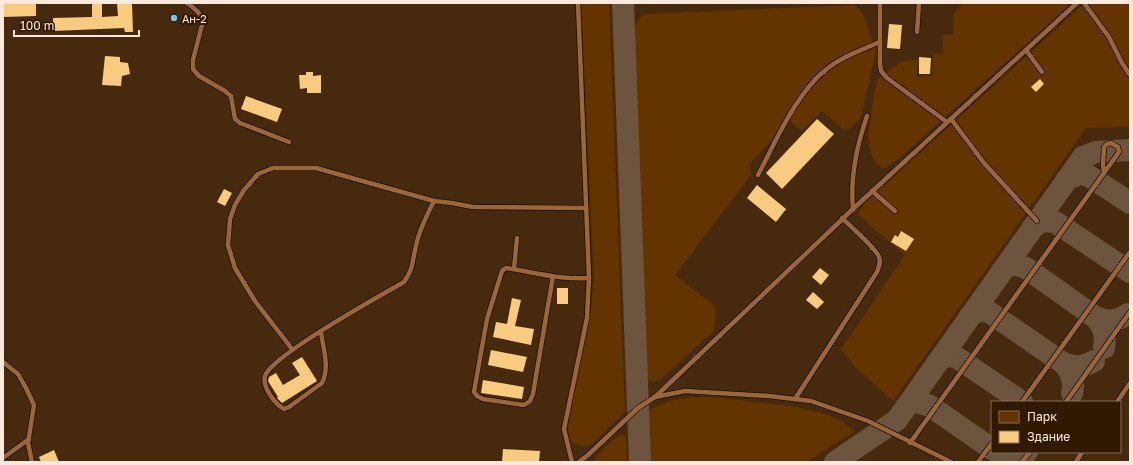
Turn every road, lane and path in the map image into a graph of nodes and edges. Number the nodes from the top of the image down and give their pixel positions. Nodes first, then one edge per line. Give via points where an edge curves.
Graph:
1 (187, 3) edge
2 (578, 3) edge
3 (880, 3) edge
4 (919, 3) edge
5 (1077, 3) edge
6 (1084, 3) edge
7 (917, 32) dead end
8 (880, 42) junction
9 (1026, 50) junction
10 (1042, 72) dead end
11 (1130, 75) edge
12 (867, 116) dead end
13 (949, 120) junction
14 (289, 142) dead end
15 (1104, 173) junction
16 (758, 175) dead end
17 (872, 191) junction
18 (434, 201) junction
19 (586, 208) junction
20 (853, 208) junction
21 (895, 212) dead end
22 (842, 218) junction
23 (1037, 221) dead end
24 (517, 238) dead end
25 (1130, 252) edge
26 (514, 269) junction
27 (553, 276) junction
28 (589, 278) junction
29 (1130, 312) edge
30 (320, 332) junction
31 (292, 350) junction
32 (3, 362) edge
33 (1130, 383) edge
34 (655, 397) junction
35 (795, 399) junction
36 (1023, 401) edge
37 (1067, 401) edge
38 (1118, 401) edge
39 (29, 439) junction
40 (910, 443) junction
41 (991, 444) edge
42 (1029, 453) edge
43 (1081, 453) edge
44 (3, 458) edge
45 (32, 462) edge
46 (572, 462) edge
47 (579, 462) edge
48 (951, 462) edge
49 (978, 462) edge
50 (1022, 462) edge
51 (1076, 462) edge

1 - 14 lane via 202,16 203,21 193,69 199,76 231,96 235,119 240,123
2 - 19 lane
3 - 8 lane
4 - 7 lane
5 - 9 lane
6 - 11 lane via 1109,37
8 - 13 lane via 880,64 886,78
8 - 16 lane via 845,57 811,84 792,111
9 - 10 lane
9 - 13 lane
12 - 20 lane via 859,137 852,193
13 - 17 lane
13 - 23 lane
15 - 15 lane via 1119,150 1115,144 1107,144 1104,147
15 - 40 lane
17 - 20 lane
17 - 21 lane
18 - 19 lane via 473,207
18 - 30 lane via 416,244 411,272 404,282
18 - 31 lane via 316,168 273,168 258,174 234,205 228,245 235,268
19 - 28 lane
20 - 22 lane
22 - 34 lane
22 - 35 lane via 874,249 880,263 877,272
24 - 26 lane
25 - 36 lane
26 - 27 lane
26 - 27 lane via 506,268 502,271 487,319 474,392 483,399 524,405 530,401
27 - 28 lane
28 - 46 lane via 587,318 564,429
29 - 37 lane
30 - 31 lane
30 - 31 lane via 325,377 322,383 284,409 278,406 268,392 265,377 267,372
32 - 39 lane via 18,374 34,405
33 - 38 lane
34 - 35 lane via 685,391
34 - 47 lane via 638,408
35 - 40 lane via 811,401 868,421
39 - 44 lane
39 - 45 lane
40 - 48 lane
41 - 49 lane
42 - 50 lane
43 - 51 lane

